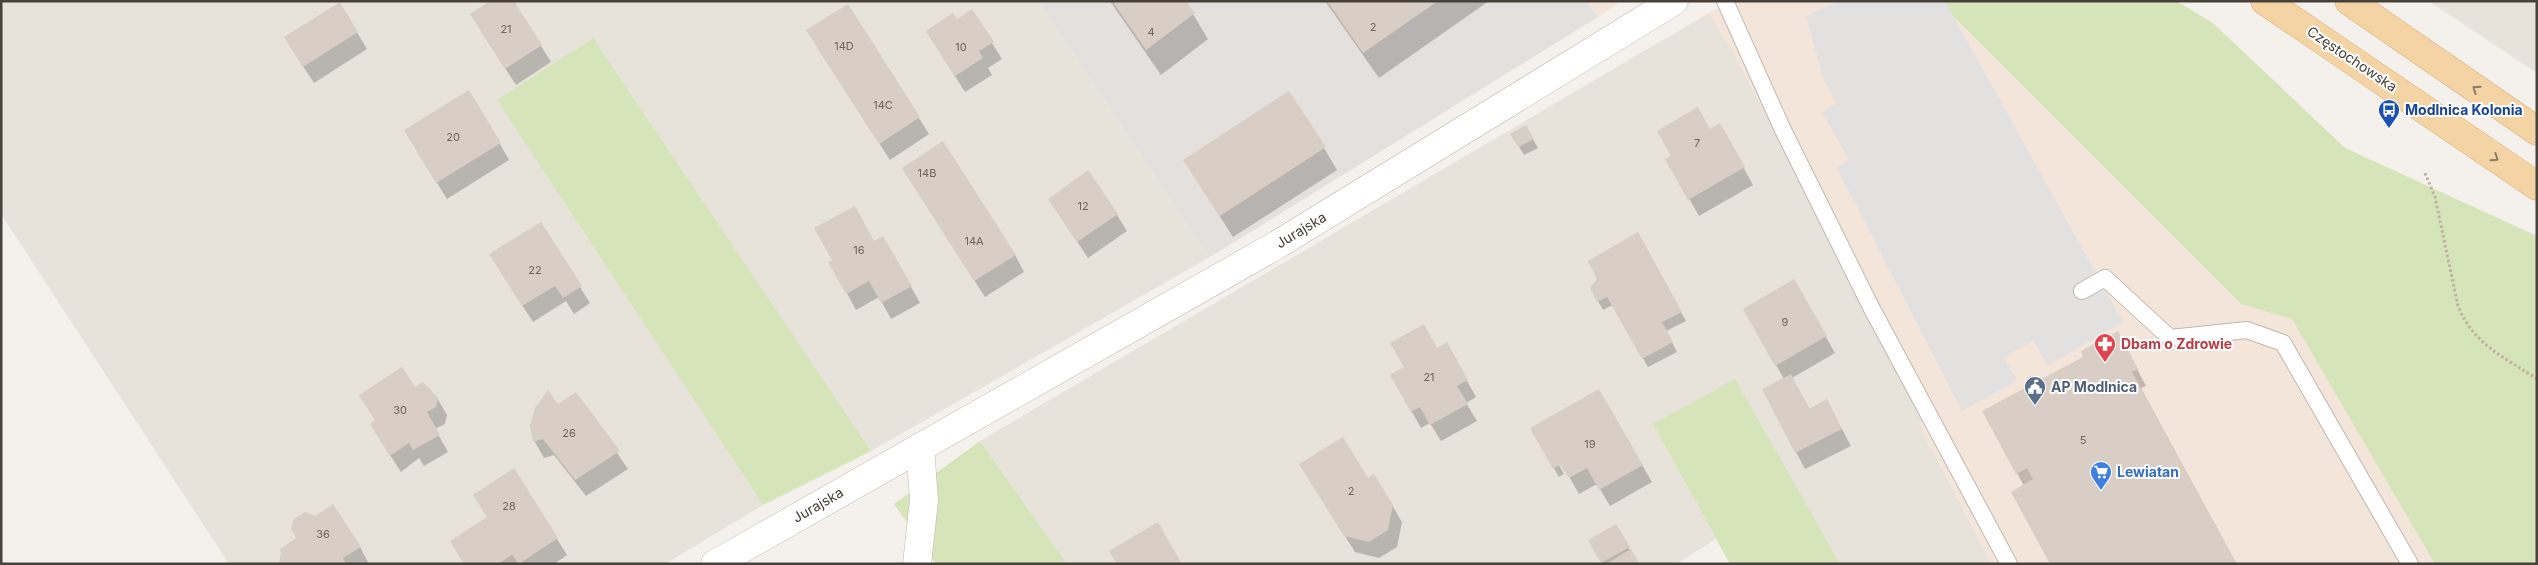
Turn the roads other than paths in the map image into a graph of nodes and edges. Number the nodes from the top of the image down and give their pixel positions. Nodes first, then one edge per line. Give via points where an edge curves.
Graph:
1 (1674, 1) edge
2 (1725, 1) edge
3 (2266, 1) edge
4 (2349, 1) edge
5 (2537, 131) edge
6 (2537, 186) edge
7 (2082, 291) dead end
8 (920, 447) junction
9 (715, 564) edge
10 (917, 564) edge
11 (2009, 564) edge
12 (2410, 564) edge

1 - 8 street, Jurajska via 1275,246
2 - 11 lane via 1782,130 1866,298
3 -> 6 main road, Częstochowska
5 -> 4 main road
7 - 12 lane via 2105,278 2170,338 2247,330 2283,343
8 - 9 street, Jurajska
8 - 10 street via 924,500

